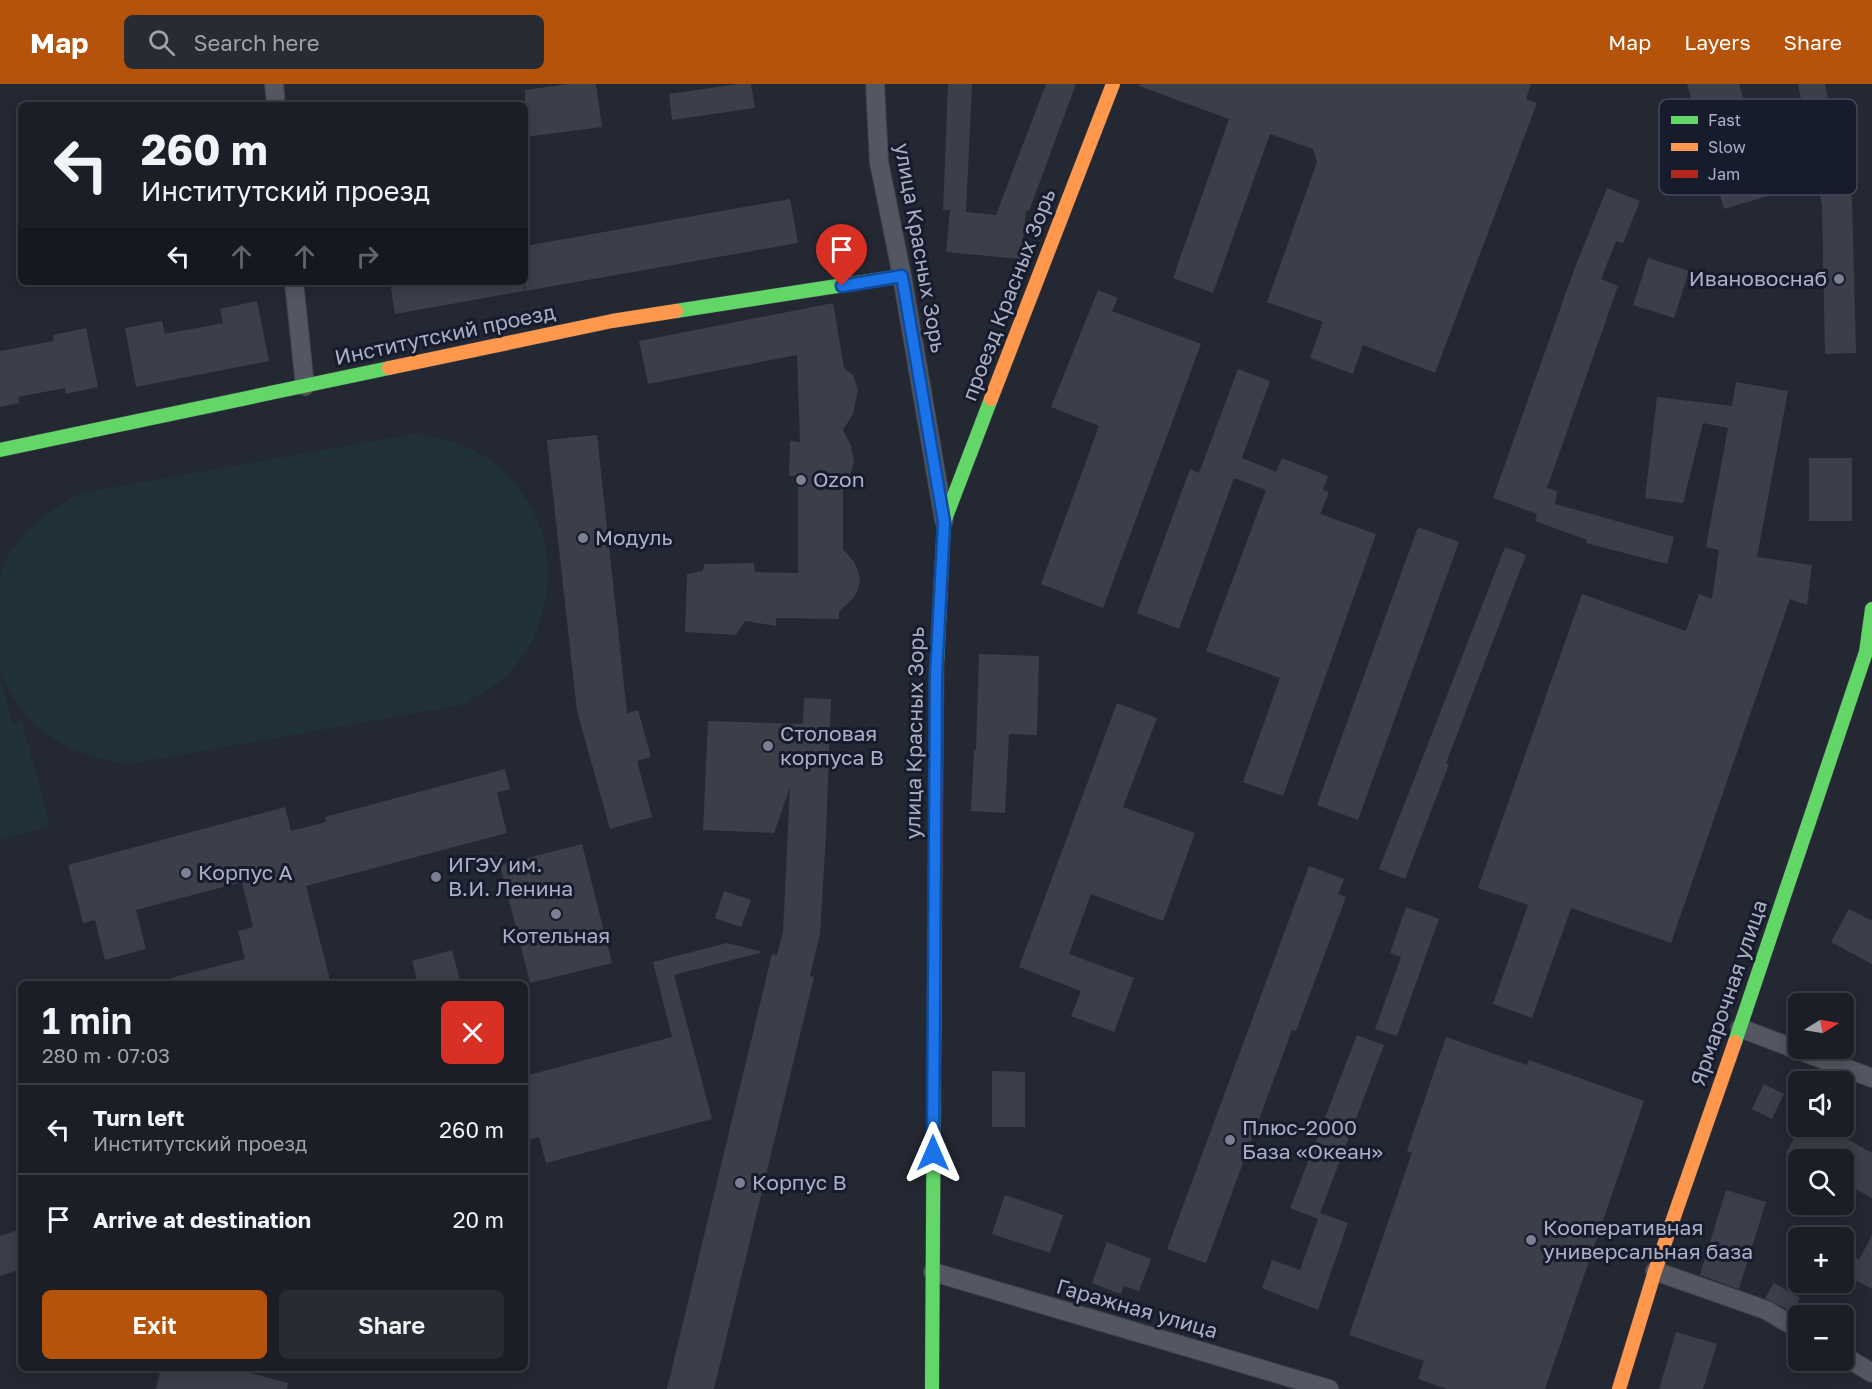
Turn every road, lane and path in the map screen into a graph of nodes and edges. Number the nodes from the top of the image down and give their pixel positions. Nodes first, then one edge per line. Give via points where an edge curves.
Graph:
1 (274, 84) edge
2 (875, 84) edge
3 (1113, 84) edge
4 (276, 102) edge
5 (902, 276) junction
6 (294, 285) edge
7 (305, 386) junction
8 (0, 450) edge
9 (944, 522) junction
10 (1872, 609) edge
11 (1869, 653) edge
12 (1740, 1028) junction
13 (1872, 1078) edge
14 (1655, 1271) junction
15 (933, 1272) junction
16 (1788, 1323) edge
17 (1854, 1362) edge
18 (1872, 1373) edge
19 (932, 1389) edge
20 (1329, 1389) edge
21 (1619, 1389) edge

1 - 4 street
2 - 5 street, улица Красных Зорь via 879,162
3 - 9 street, проезд Красных Зорь
5 - 7 street, Институтский проезд via 612,321
5 - 9 street, улица Красных Зорь
6 - 7 street
7 - 8 street, Институтский проезд
9 - 15 street, улица Красных Зорь via 936,675
10 - 11 street, Ярмарочная улица
11 - 12 street, Ярмарочная улица
12 - 13 street
12 - 14 street, Ярмарочная улица
14 - 16 street via 1766,1310
14 - 21 street, Ярмарочная улица
15 - 19 street, улица Красных Зорь
15 - 20 street, Гаражная улица
17 - 18 street

